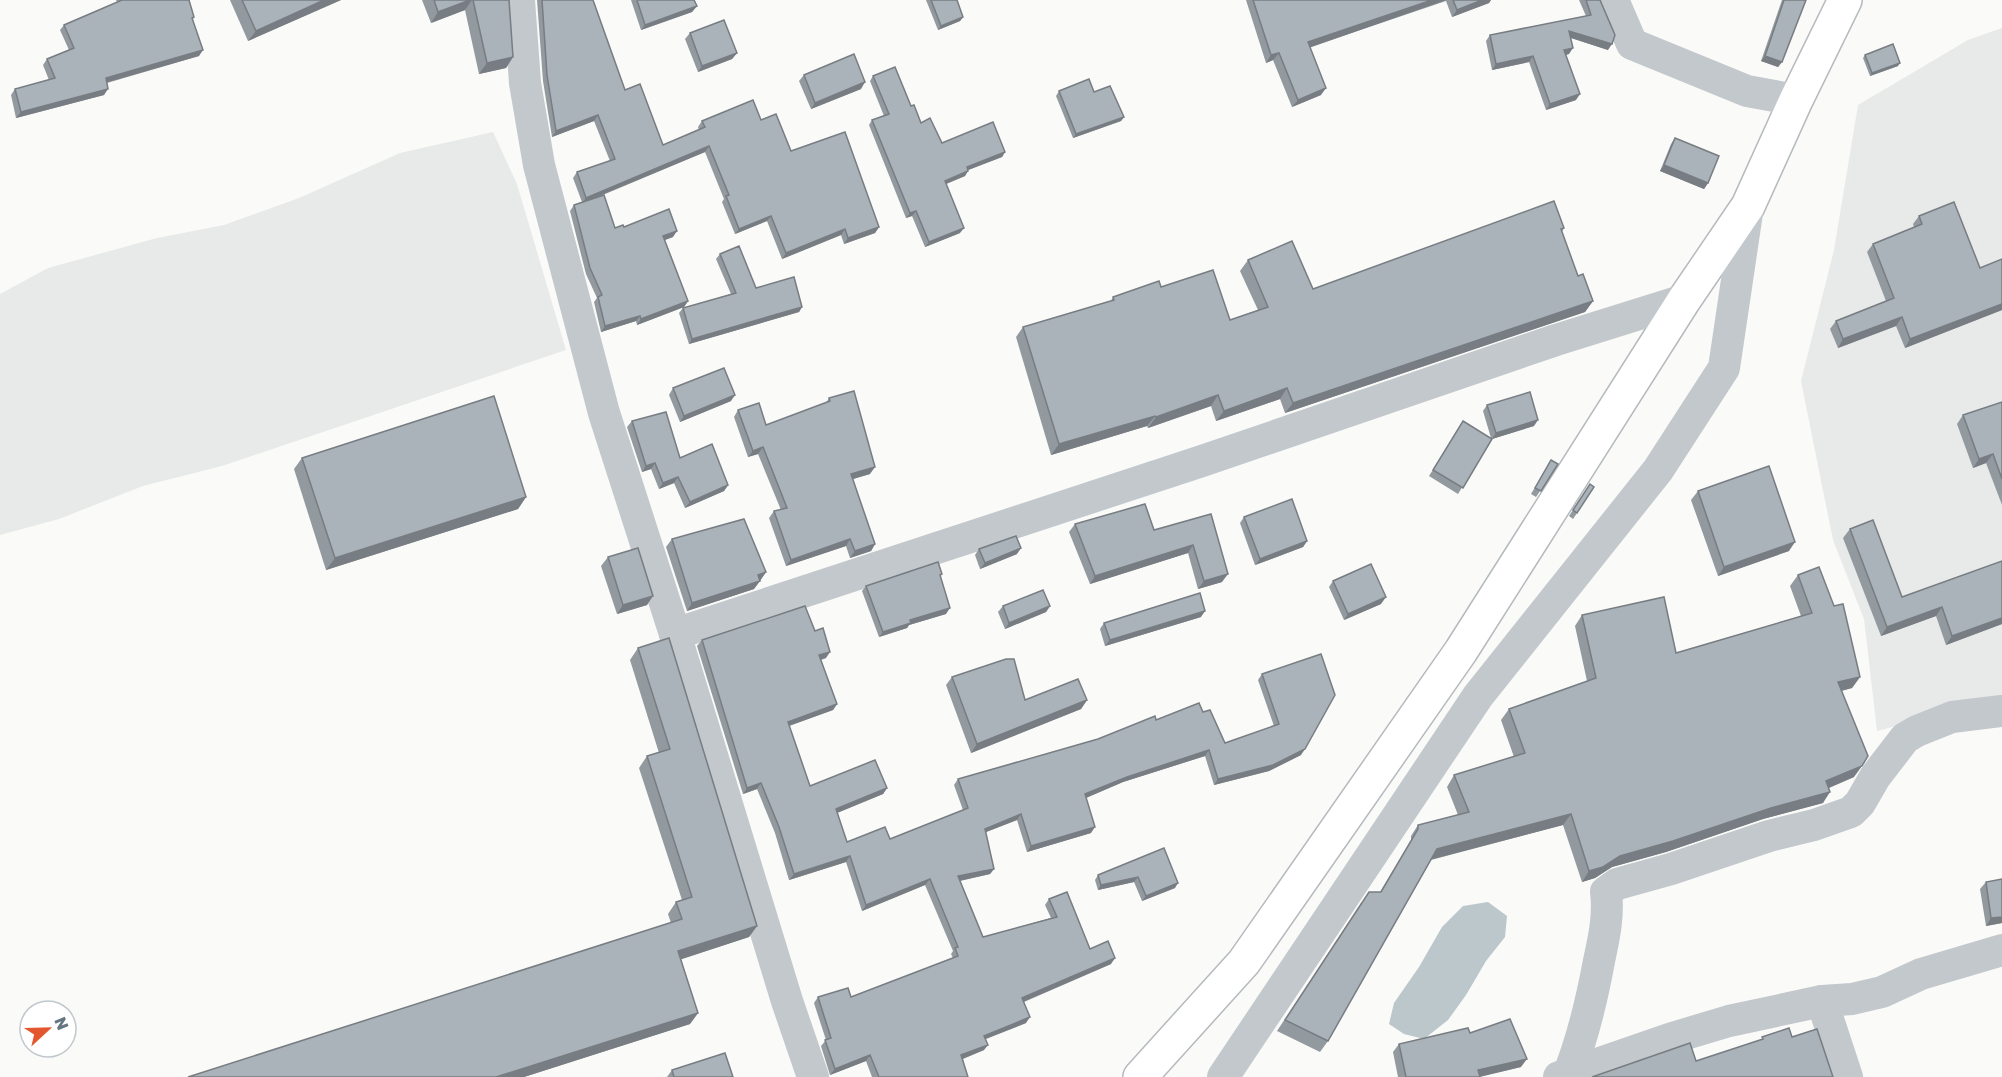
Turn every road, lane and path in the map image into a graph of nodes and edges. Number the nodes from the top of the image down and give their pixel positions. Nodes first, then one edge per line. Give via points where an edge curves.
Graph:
1 (519, 0) edge
2 (1613, 0) edge
3 (1845, 0) edge
4 (1796, 100) junction
5 (1748, 206) junction
6 (1684, 300) junction
7 (675, 634) junction
8 (2002, 711) edge
9 (2002, 950) edge
10 (1822, 1001) junction
11 (1564, 1075) edge
12 (813, 1077) edge
13 (1140, 1077) edge
14 (1223, 1077) edge
15 (1846, 1077) edge

1 - 7 street via 525,83 539,165 604,412
2 - 4 street via 1632,44 1747,91
3 - 4 main road
4 - 5 main road
5 - 6 main road
5 - 14 street via 1724,368 1658,470 1478,696
6 - 7 street
6 - 13 main road via 1461,651 1244,962
7 - 12 street
8 - 11 street via 1952,717 1905,738 1851,812 1617,884 1606,892 1606,924 1596,980 1580,1046
9 - 10 street via 1921,974 1882,992
10 - 11 street via 1729,1021
10 - 15 street

